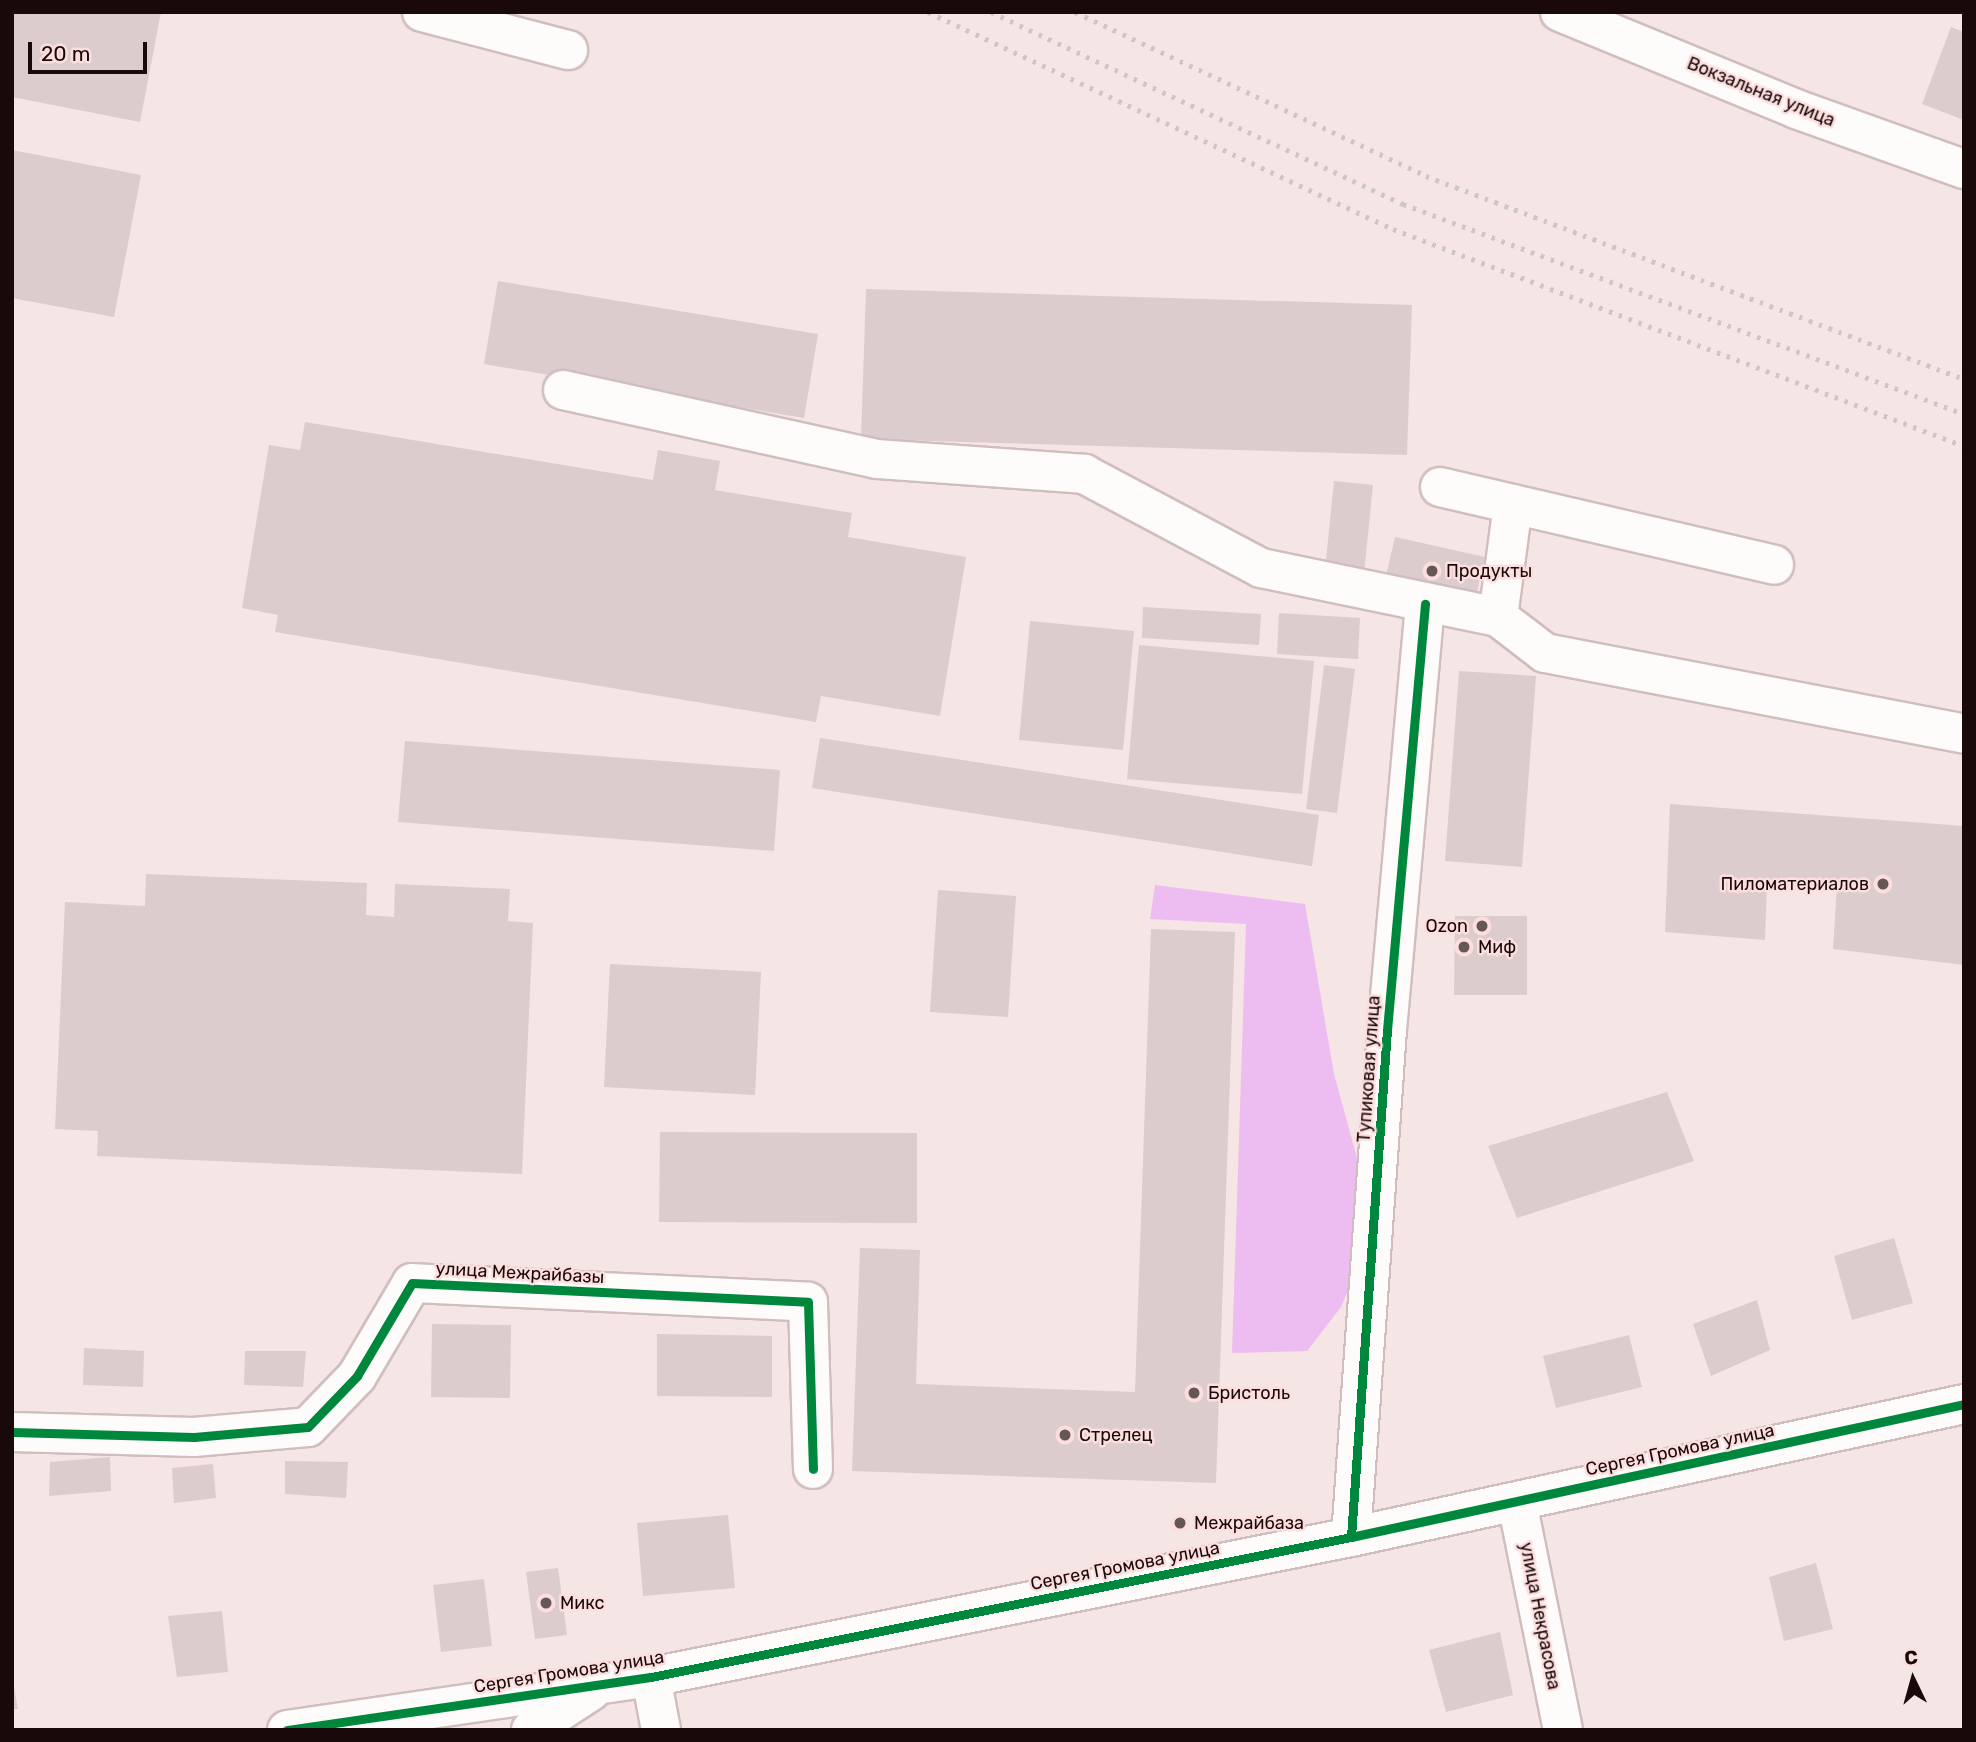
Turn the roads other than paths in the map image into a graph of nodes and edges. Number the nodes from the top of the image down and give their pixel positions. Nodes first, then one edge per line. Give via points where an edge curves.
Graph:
1 (422, 12) edge
2 (1560, 12) edge
3 (568, 50) dead end
4 (1964, 169) edge
5 (563, 390) dead end
6 (1440, 487) dead end
7 (1513, 504) junction
8 (1774, 565) dead end
9 (1425, 604) junction
10 (1498, 617) junction
11 (1964, 734) edge
12 (1964, 1404) edge
13 (12, 1432) edge
14 (813, 1469) dead end
15 (1517, 1502) junction
16 (1352, 1537) junction
17 (650, 1677) junction
18 (600, 1684) junction
19 (287, 1730) edge
20 (531, 1730) edge
21 (661, 1730) edge
22 (1563, 1730) edge

1 - 3 street
2 - 4 street, Вокзальная улица via 1796,109
5 - 9 street via 877,460 1084,474 1261,568
6 - 7 street
7 - 8 street
7 - 10 street
9 - 10 street
9 - 16 street, Тупиковая улица via 1387,1030
10 - 11 street via 1545,653
12 - 15 street, Сергея Громова улица
13 - 14 street, улица Межрайбазы via 194,1437 309,1427 357,1376 412,1283 808,1302
15 - 16 street, Сергея Громова улица
15 - 22 street, улица Некрасова
16 - 17 street, Сергея Громова улица
17 - 18 street, Сергея Громова улица
17 - 21 street
18 - 19 street, Сергея Громова улица
18 - 20 street

